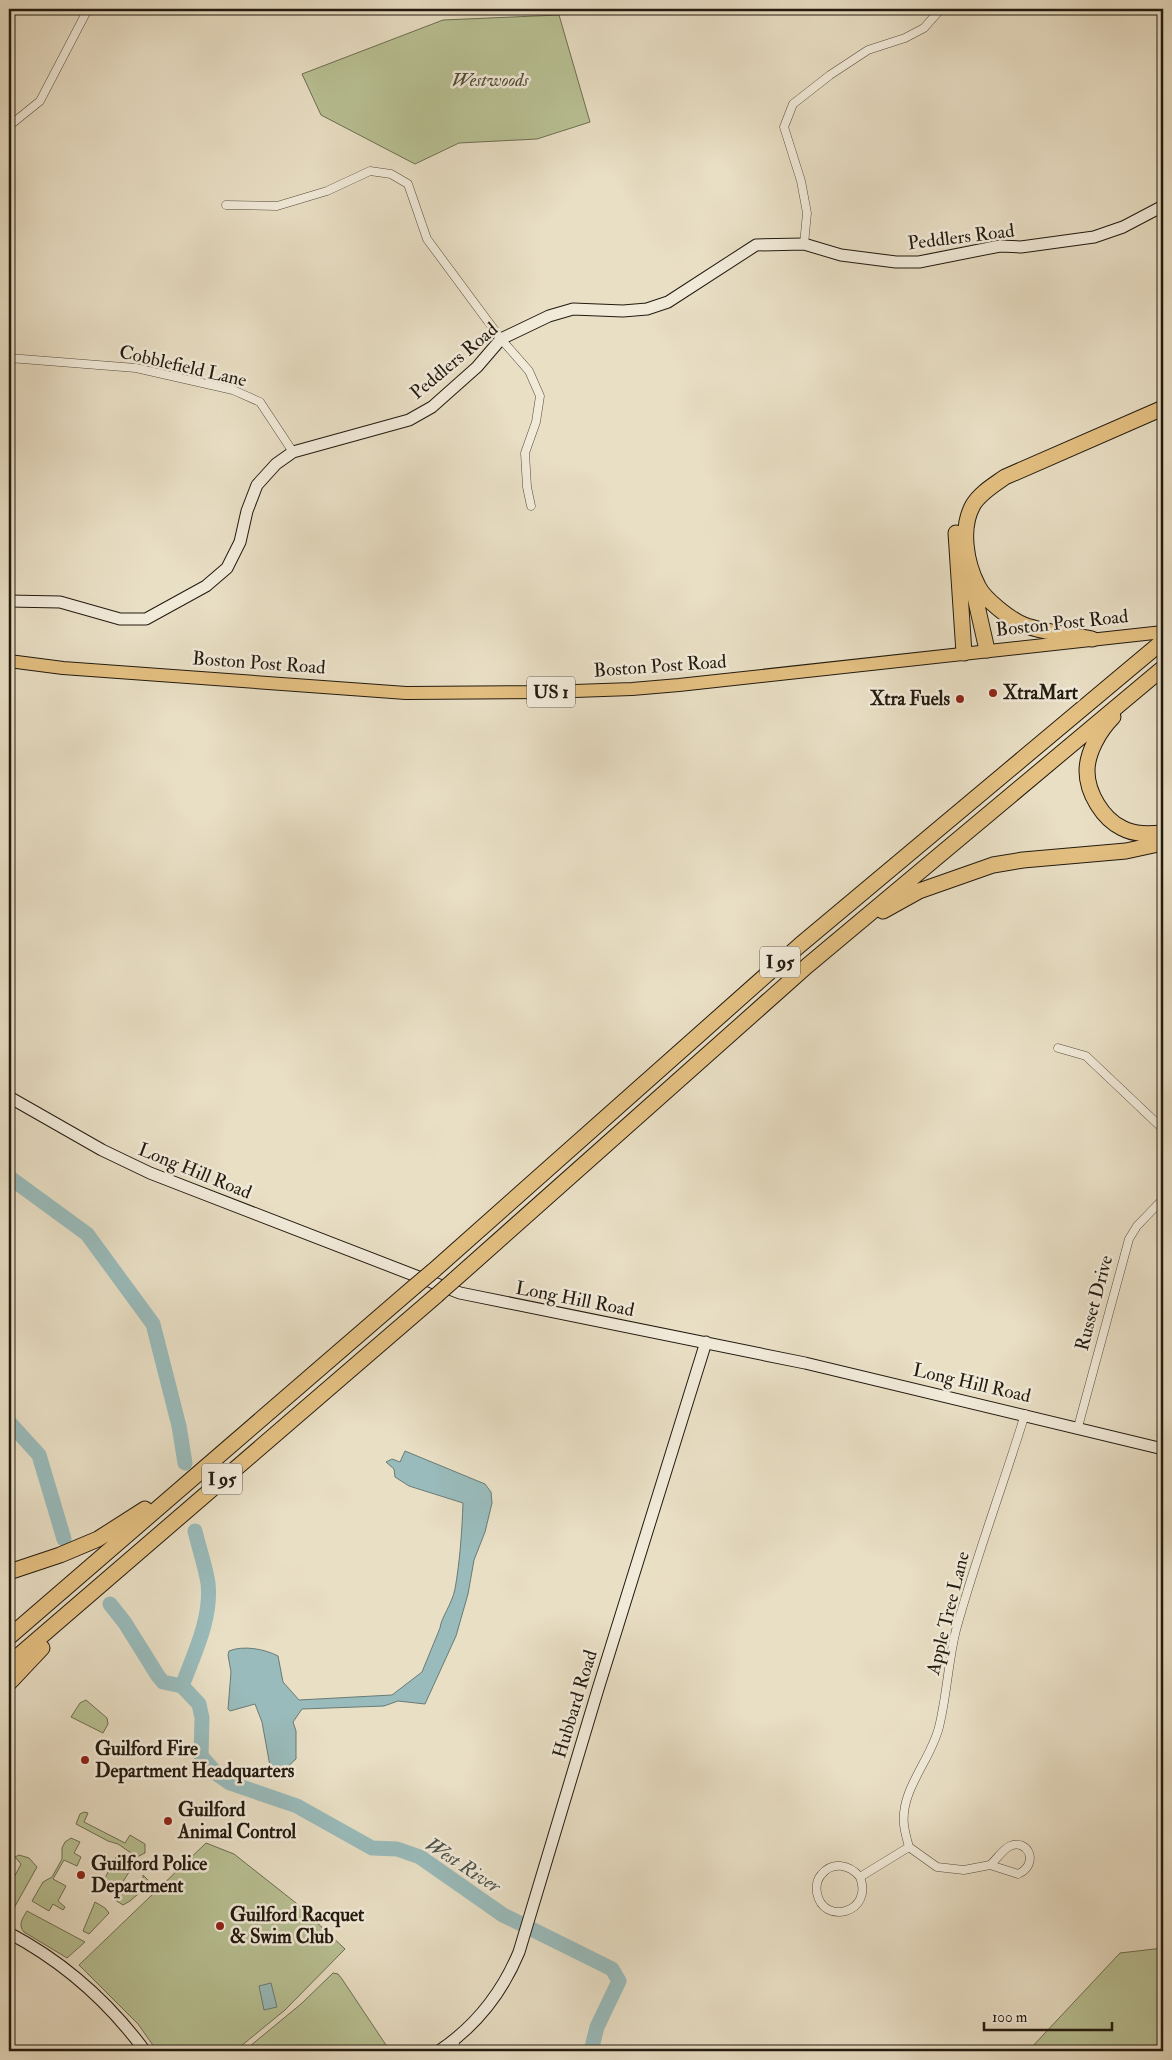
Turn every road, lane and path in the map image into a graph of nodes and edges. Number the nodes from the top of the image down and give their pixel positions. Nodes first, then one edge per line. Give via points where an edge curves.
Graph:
1 (88, 9) edge
2 (939, 11) dead end
3 (9, 126) edge
4 (226, 205) dead end
5 (1163, 206) edge
6 (804, 244) junction
7 (501, 340) junction
8 (9, 358) edge
9 (1163, 398) edge
10 (1163, 408) edge
11 (293, 452) junction
12 (531, 506) dead end
13 (966, 547) junction
14 (9, 601) edge
15 (1163, 632) edge
16 (1092, 639) junction
17 (1163, 640) edge
18 (987, 650) junction
19 (964, 653) junction
20 (9, 661) edge
21 (1163, 668) edge
22 (1163, 833) edge
23 (1163, 843) edge
24 (807, 966) junction
25 (1058, 1048) dead end
26 (9, 1098) edge
27 (1163, 1129) edge
28 (1163, 1199) edge
29 (706, 1342) junction
30 (1026, 1414) junction
31 (1078, 1427) junction
32 (1163, 1449) edge
33 (225, 1450) junction
34 (128, 1561) junction
35 (9, 1572) edge
36 (9, 1637) edge
37 (9, 1664) edge
38 (9, 1683) edge
39 (909, 1847) junction
40 (990, 1865) junction
41 (860, 1877) junction
42 (9, 1933) edge
43 (456, 2047) edge
44 (145, 2051) edge
45 (439, 2051) edge

1 - 3 street via 40,102
2 - 6 street via 924,28 868,50 792,104 784,127 807,213
4 - 7 street via 277,206 327,191 370,171 391,174 408,184 427,239
5 - 6 street, Peddlers Road via 1094,237 1021,247 1000,246 919,262 841,255
6 - 7 street, Peddlers Road via 756,245 668,302 647,309 574,308 549,316
7 - 11 street, Peddlers Road via 477,367 432,407 408,420
7 - 12 street via 529,372 540,396 536,422 525,453
8 - 11 street, Cobblefield Lane via 136,368 233,390 260,402
9 - 19 highway via 1002,469 981,482 967,498 958,516 956,540
10 - 13 highway via 1005,477 974,504 966,525
11 - 14 street, Peddlers Road via 257,484 246,512 240,542 227,568 206,586 168,609 146,620 120,619 60,602
13 - 16 highway via 978,587 998,608 1023,625
13 - 18 highway
15 - 16 main road, Boston Post Road / US 1
16 - 18 main road, Boston Post Road / US 1
17 - 33 highway, I 95, bridge via 800,945 433,1271
18 - 19 main road, Boston Post Road / US 1
19 - 20 main road, Boston Post Road / US 1 via 632,689 536,692 406,693 63,668
21 - 22 highway via 1109,721 1092,746 1087,771 1093,796 1105,815 1121,828 1141,834
21 - 24 highway, I 95
23 - 24 highway via 1091,855 1024,860 956,876 885,909
24 - 34 highway, I 95, bridge via 437,1295
25 - 27 street via 1086,1056
26 - 29 street, Long Hill Road via 150,1173 460,1293
28 - 31 street, Russet Drive via 1129,1239
29 - 30 street, Long Hill Road
29 - 43 street, Hubbard Road via 603,1670 520,1952 486,2010
30 - 31 street, Long Hill Road
30 - 39 street, Apple Tree Lane via 985,1534 950,1654 934,1746 908,1793 904,1825
31 - 32 street, Long Hill Road
33 - 35 highway via 98,1539
33 - 36 highway, I 95
34 - 37 highway, I 95
34 - 38 highway
39 - 40 street via 929,1863 943,1869 964,1870
39 - 41 street
40 - 40 street via 1018,1874 1030,1865 1030,1855 1018,1844 1009,1846
41 - 41 street via 845,1866 833,1866 818,1878 818,1898 832,1911 850,1910 862,1896
42 - 44 street via 80,1980 112,2008
43 - 45 street, Hubbard Road

